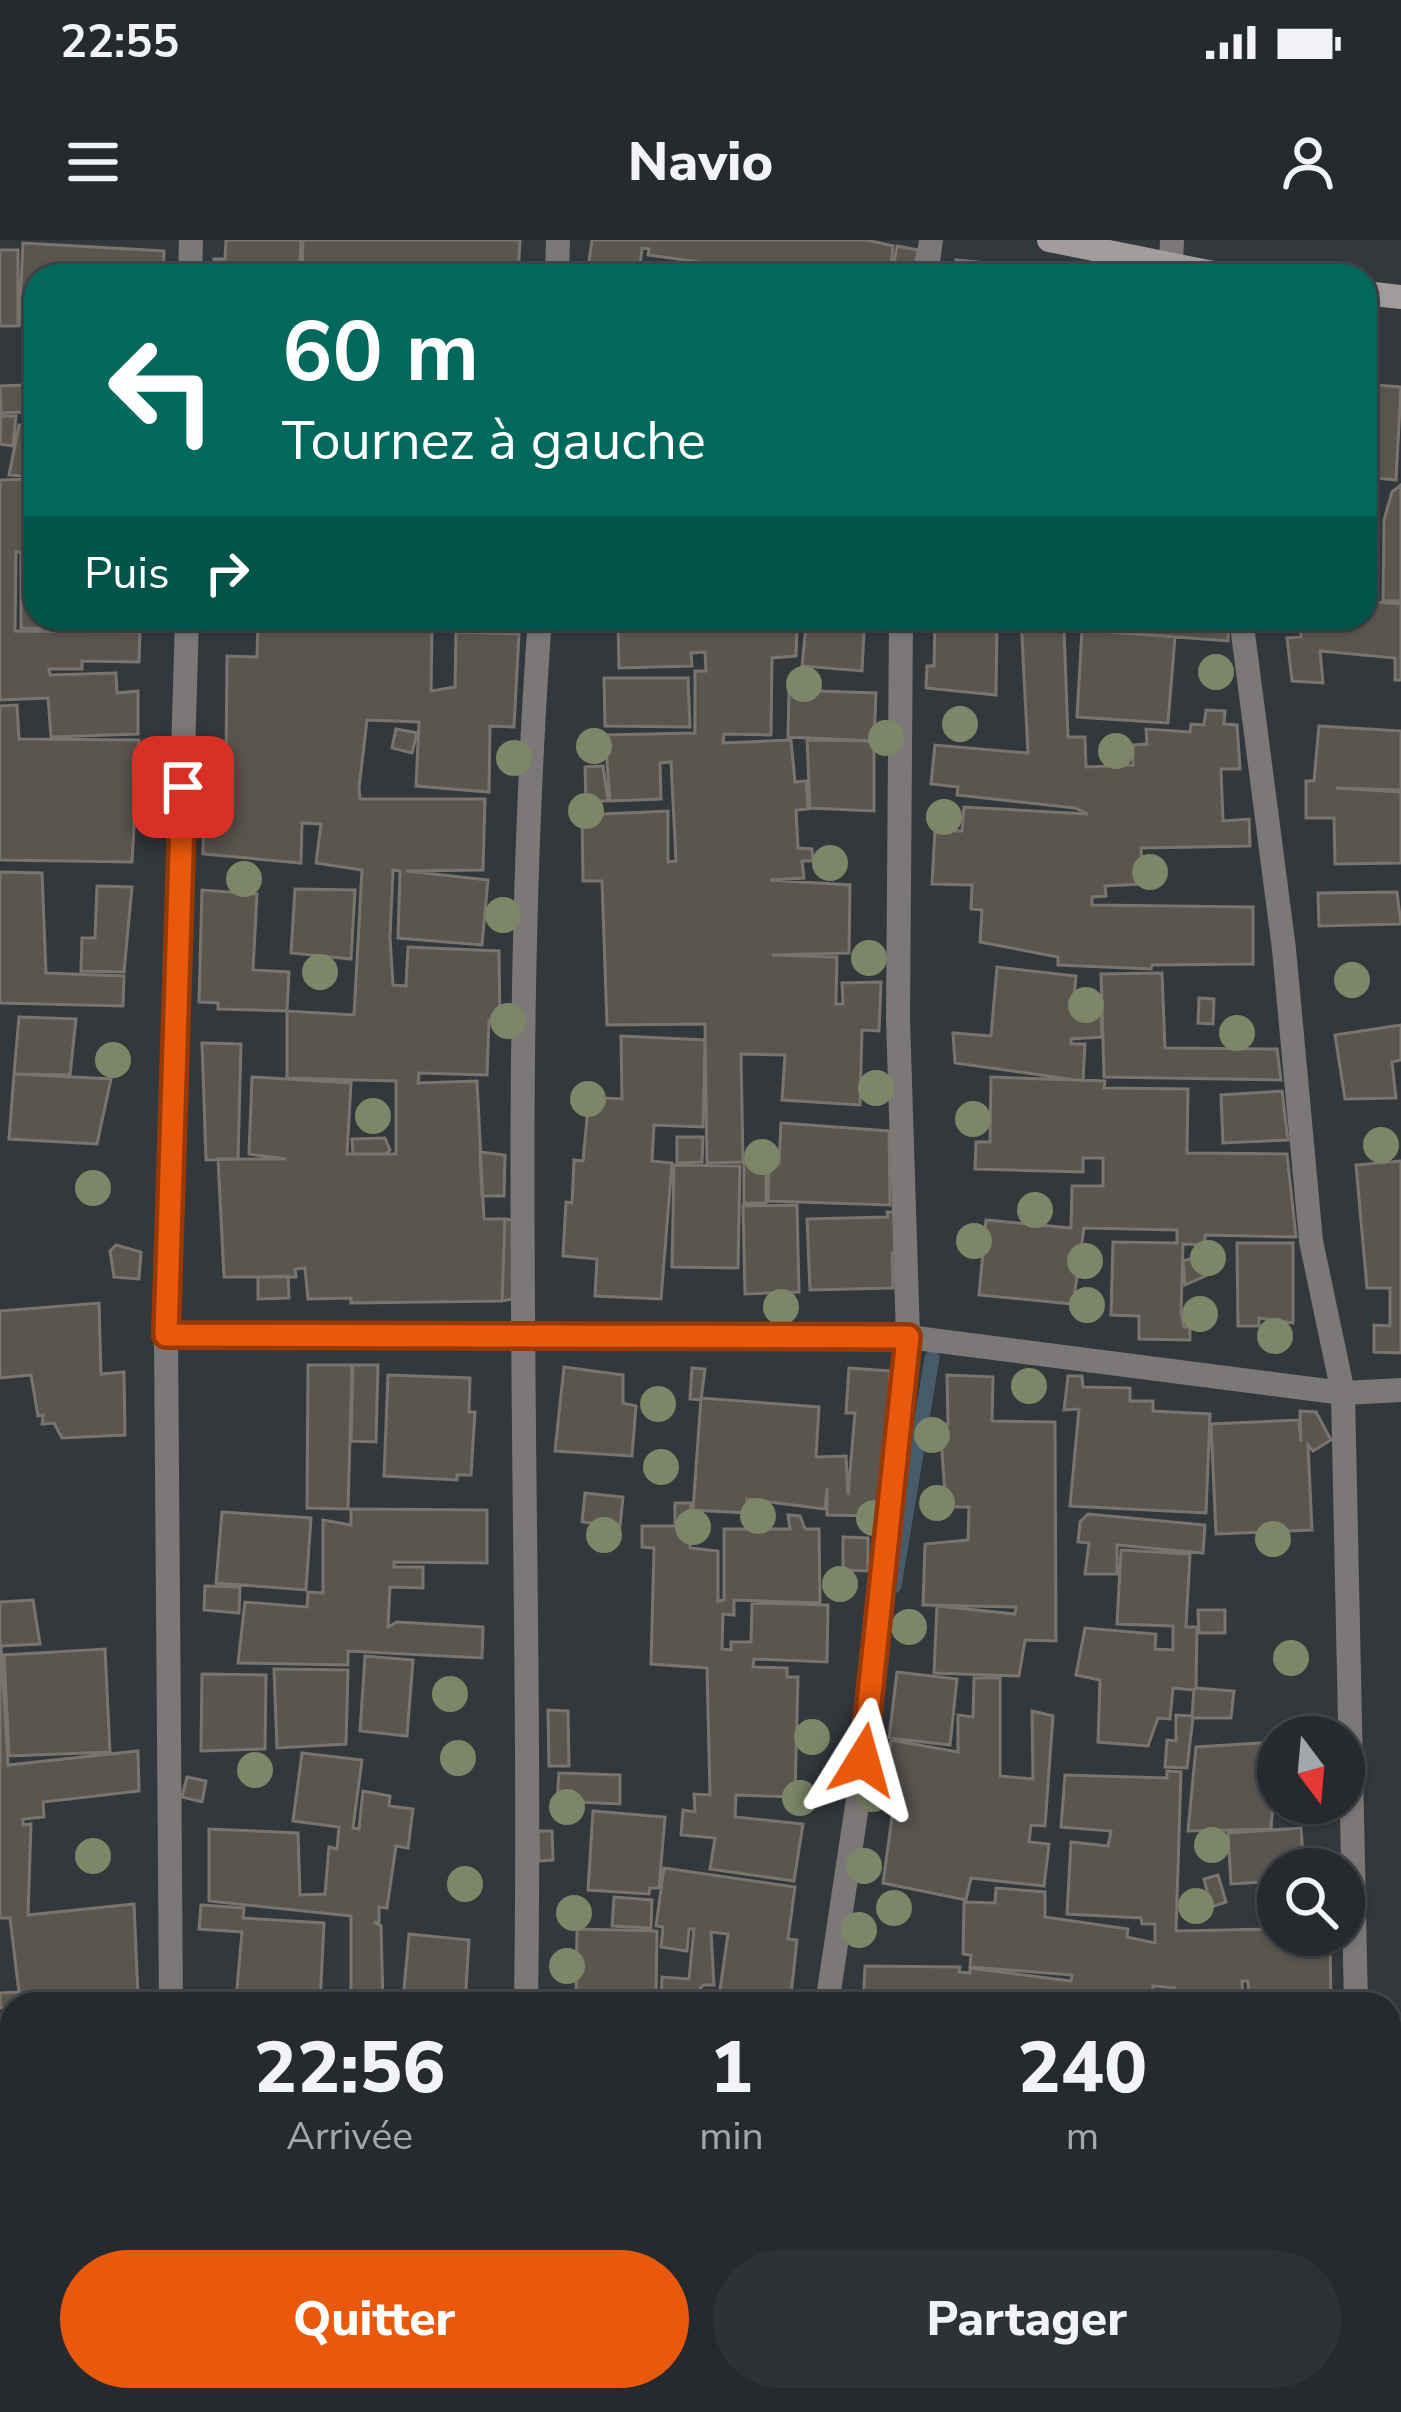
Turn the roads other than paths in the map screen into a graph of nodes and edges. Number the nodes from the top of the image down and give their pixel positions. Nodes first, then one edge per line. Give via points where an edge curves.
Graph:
1 (1048, 240) edge
2 (1172, 252) edge
3 (1200, 264) edge
4 (187, 630) edge
5 (539, 630) edge
6 (901, 630) edge
7 (1243, 630) edge
8 (166, 1335) junction
9 (908, 1337) junction
10 (524, 1340) junction
11 (1401, 1390) edge
12 (1342, 1394) junction
13 (171, 1992) edge
14 (526, 1992) edge
15 (828, 1992) edge
16 (1356, 1992) edge

1 - 2 main road
2 - 3 main road
4 - 8 street
5 - 10 street via 525,829
6 - 9 street via 898,1019
7 - 12 street via 1311,1240
8 - 10 street
8 - 13 street
9 - 10 street
9 - 12 street
9 - 15 street via 870,1720
10 - 14 street
11 - 12 street
12 - 16 street

